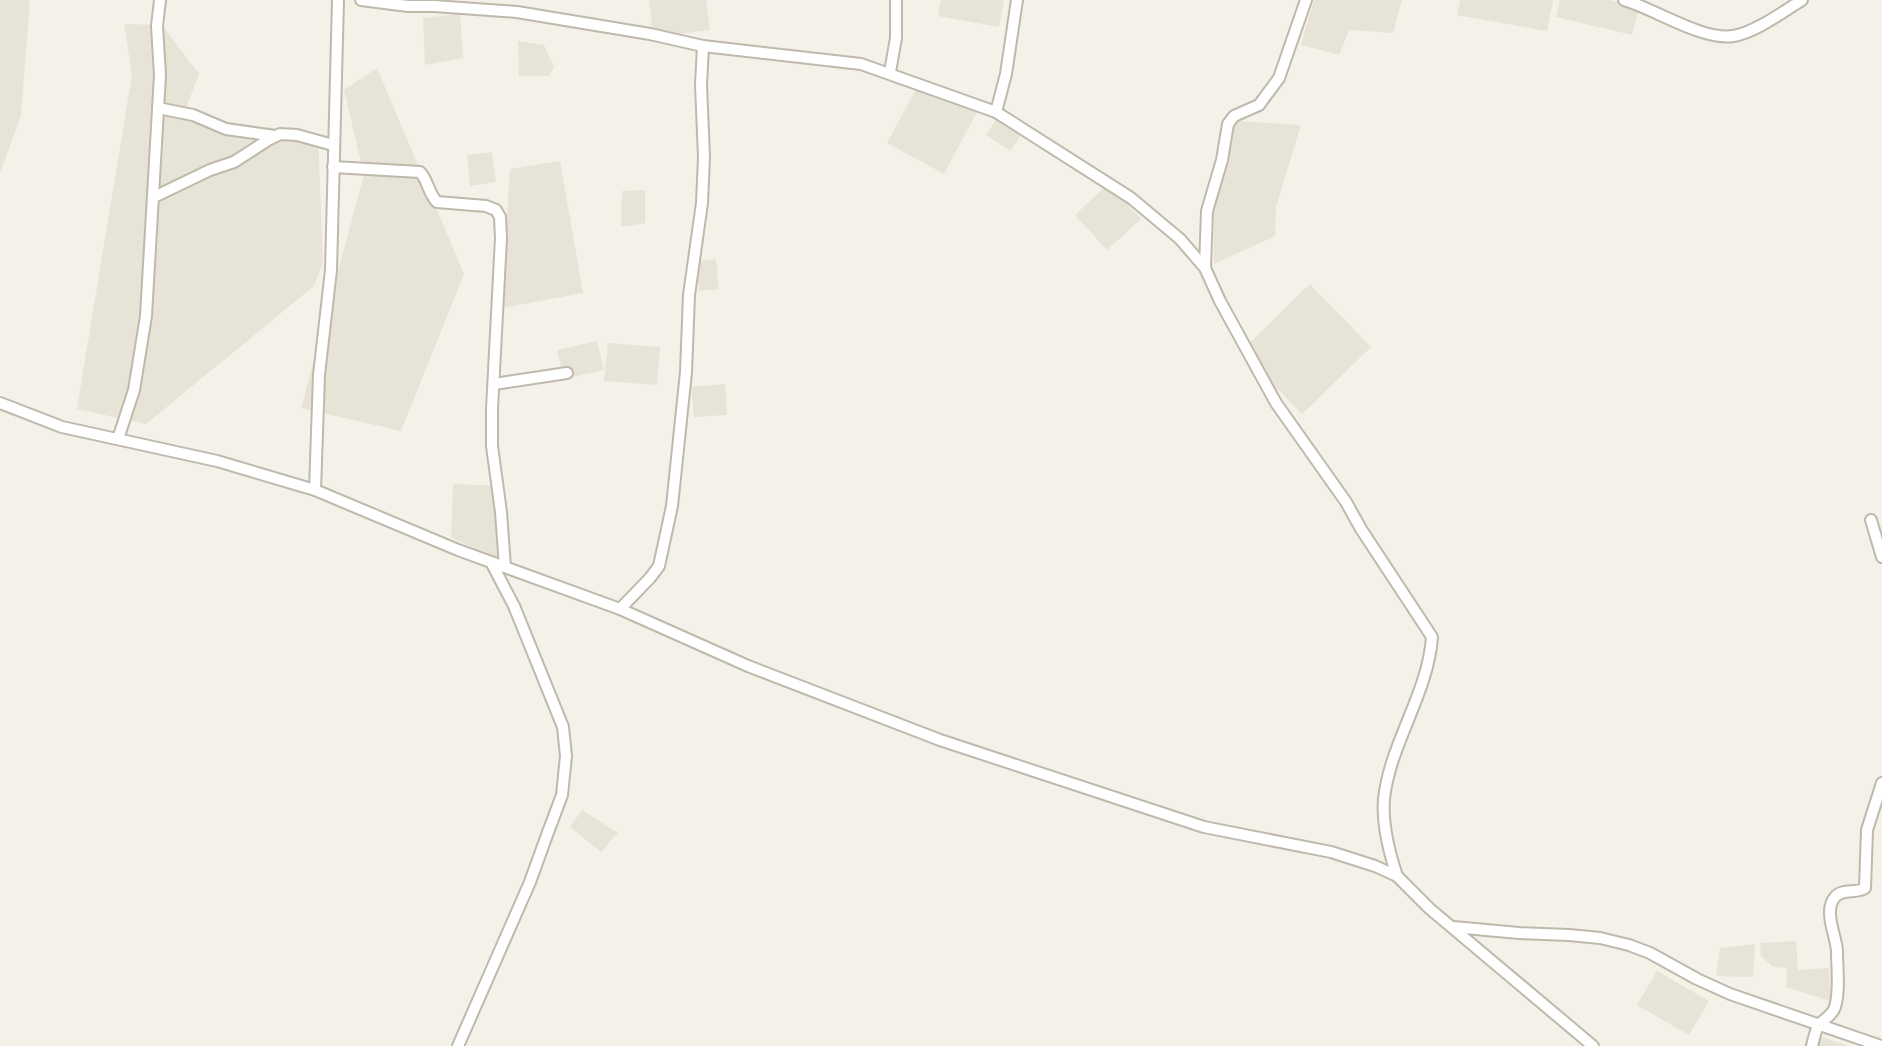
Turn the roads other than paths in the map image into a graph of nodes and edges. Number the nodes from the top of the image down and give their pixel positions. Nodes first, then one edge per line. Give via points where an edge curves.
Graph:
1 (160, 0) edge
2 (338, 0) edge
3 (361, 0) edge
4 (896, 0) edge
5 (1017, 0) edge
6 (1306, 0) edge
7 (1624, 0) edge
8 (1802, 0) edge
9 (703, 46) junction
10 (890, 72) junction
11 (158, 108) junction
12 (996, 112) junction
13 (275, 136) junction
14 (333, 145) junction
15 (333, 167) junction
16 (154, 197) junction
17 (1205, 268) junction
18 (567, 373) dead end
19 (494, 384) junction
20 (0, 403) edge
21 (118, 439) junction
22 (315, 490) junction
23 (1871, 520) dead end
24 (1882, 557) edge
25 (491, 562) junction
26 (505, 567) junction
27 (620, 609) junction
28 (1882, 783) edge
29 (1397, 876) junction
30 (1452, 927) junction
31 (1818, 1025) junction
32 (458, 1046) edge
33 (1593, 1046) edge
34 (1812, 1046) edge
35 (1881, 1046) edge

1 - 11 street
2 - 14 street
3 - 9 street via 517,12
4 - 10 street via 896,38
5 - 12 street
6 - 17 street via 1279,78 1259,105 1234,116 1228,124 1207,211
7 - 8 street via 1718,37 1748,32
9 - 10 street via 853,63
9 - 27 street via 702,203 688,295 686,372 672,506 659,566
10 - 12 street
11 - 13 street via 193,115 226,129
11 - 16 street
12 - 17 street via 1131,198 1180,239
13 - 14 street via 291,134
13 - 16 street via 234,162
14 - 15 street
15 - 19 street via 420,172 437,202 496,210 501,238
15 - 22 street via 331,270 319,375
16 - 21 street via 143,344 134,390
17 - 29 street via 1275,403 1346,502 1432,637 1427,669 1390,771 1384,800 1390,854
18 - 19 street
19 - 26 street via 492,446
20 - 21 street via 62,427
21 - 22 street via 217,461
22 - 25 street
23 - 24 street
25 - 26 street
25 - 32 street via 514,606 563,727 566,756 562,795 530,882
26 - 27 street
27 - 29 street via 748,666 940,740 1204,827 1331,852
28 - 31 street via 1867,830 1865,888 1840,893 1831,903 1837,948 1837,996 1831,1015
29 - 30 street
30 - 31 street via 1600,938 1629,945 1730,994
30 - 33 street
31 - 34 street
31 - 35 street

